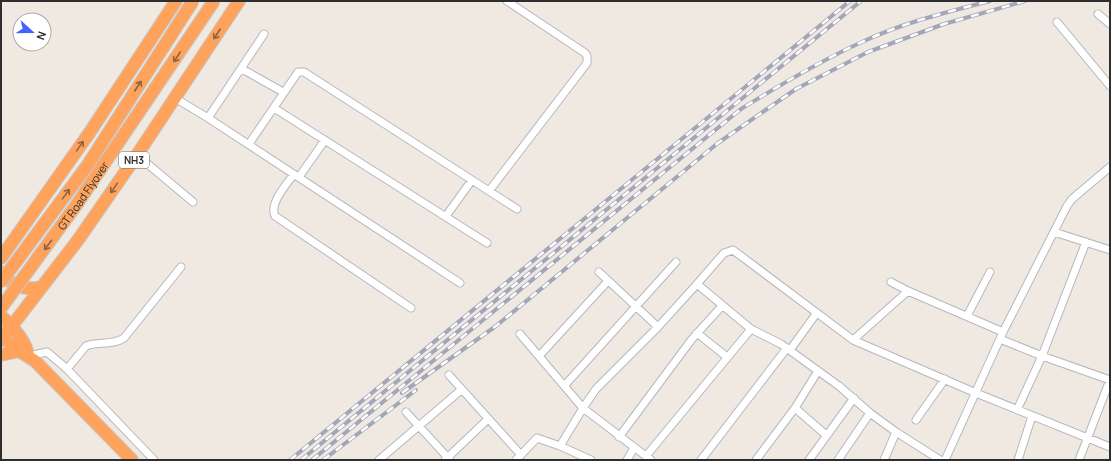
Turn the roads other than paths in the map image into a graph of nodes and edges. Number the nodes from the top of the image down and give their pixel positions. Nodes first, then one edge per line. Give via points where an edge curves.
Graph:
1 (176, 1) edge
2 (193, 1) edge
3 (214, 1) edge
4 (239, 1) edge
5 (507, 1) edge
6 (1098, 14) dead end
7 (1057, 22) dead end
8 (1110, 24) edge
9 (264, 34) dead end
10 (242, 69) junction
11 (1110, 86) edge
12 (283, 92) junction
13 (175, 98) junction
14 (274, 108) junction
15 (208, 118) junction
16 (325, 140) junction
17 (249, 144) junction
18 (137, 155) junction
19 (1110, 167) edge
20 (296, 176) junction
21 (472, 180) junction
22 (489, 191) junction
23 (193, 202) dead end
24 (516, 209) dead end
25 (446, 216) junction
26 (1054, 232) junction
27 (1086, 242) junction
28 (487, 243) dead end
29 (1110, 250) edge
30 (1, 258) edge
31 (676, 262) dead end
32 (181, 267) dead end
33 (1, 272) edge
34 (598, 272) dead end
35 (990, 272) dead end
36 (608, 281) junction
37 (1, 282) edge
38 (460, 282) dead end
39 (891, 282) dead end
40 (697, 284) junction
41 (42, 287) junction
42 (908, 291) junction
43 (635, 306) junction
44 (721, 307) junction
45 (1, 308) edge
46 (411, 308) dead end
47 (816, 314) junction
48 (1, 316) edge
49 (967, 316) junction
50 (12, 326) junction
51 (658, 327) junction
52 (751, 330) junction
53 (1003, 332) junction
54 (520, 334) dead end
55 (697, 334) junction
56 (2, 338) edge
57 (1000, 339) junction
58 (853, 340) junction
59 (789, 349) junction
60 (1, 355) edge
61 (540, 355) junction
62 (27, 356) junction
63 (1042, 356) junction
64 (727, 357) junction
65 (66, 369) junction
66 (818, 371) junction
67 (449, 375) dead end
68 (945, 379) junction
69 (1110, 380) edge
70 (564, 385) junction
71 (461, 390) junction
72 (976, 393) junction
73 (854, 398) junction
74 (583, 408) junction
75 (795, 408) junction
76 (1017, 410) junction
77 (406, 412) dead end
78 (870, 412) junction
79 (1032, 416) junction
80 (488, 419) junction
81 (916, 420) dead end
82 (419, 426) junction
83 (896, 432) junction
84 (826, 435) junction
85 (619, 437) junction
86 (1088, 439) junction
87 (560, 446) junction
88 (634, 448) junction
89 (1110, 448) edge
90 (518, 457) edge
91 (648, 458) edge
92 (448, 459) edge
93 (132, 460) edge
94 (154, 460) edge
95 (379, 460) edge
96 (591, 460) edge
97 (627, 460) edge
98 (701, 460) edge
99 (756, 460) edge
100 (809, 460) edge
101 (838, 460) edge
102 (884, 460) edge
103 (940, 460) edge
104 (945, 460) edge
105 (1018, 460) edge
106 (1079, 460) edge

30 -> 1 highway via 90,132
37 -> 2 highway, GT Road Flyover, bridge via 87,166
3 -> 45 highway, GT Road Flyover, bridge via 77,204
4 -> 13 highway, NH3
5 - 22 street via 585,53 587,60
6 - 8 street
7 - 11 street
9 - 10 street
10 - 12 street
10 - 15 street
12 - 14 street
12 - 21 street via 298,72 304,72
13 - 15 street
13 - 18 highway, NH3
14 - 16 street
14 - 17 street
15 - 17 street
16 - 20 street
16 - 25 street
17 - 20 street
18 - 23 street
18 -> 41 highway, NH3
19 - 26 street via 1072,199
20 - 38 street
20 - 46 street via 276,201 273,208 275,216
21 - 22 street
21 - 25 street
22 - 24 street
25 - 28 street
26 - 27 street
26 - 53 street
27 - 29 street
27 - 63 street
31 - 43 street
32 - 65 street via 124,338 115,342 86,346
33 - 41 highway via 8,282 24,288 31,290
34 - 36 street
35 - 49 street
36 - 43 street
36 - 61 street
39 - 42 street
40 - 44 street
40 - 47 street via 724,253 733,250
40 - 51 street
41 - 50 highway, NH3
42 - 49 street
42 - 58 street
43 - 51 street
43 - 70 street
44 - 52 street
44 - 55 street
47 - 58 street
47 - 59 street
48 - 50 highway
49 - 53 street
50 - 56 highway
50 - 62 highway via 24,344
51 - 74 street via 596,389
52 - 59 street
52 - 64 street
53 - 57 street
54 - 61 street
55 - 64 street
55 - 85 street
56 - 62 highway
57 - 63 street
57 - 72 street
58 - 68 street
59 - 66 street
59 - 98 street
60 - 62 highway
61 - 70 street
62 - 65 street via 47,352
62 - 93 highway
63 - 69 street
63 - 76 street
64 - 91 street
65 - 94 street
66 - 73 street
66 - 75 street
67 - 71 street
68 - 72 street
68 - 81 street
69 - 86 street
70 - 74 street
71 - 80 street
71 - 82 street
72 - 76 street
72 - 104 street
73 - 78 street
73 - 84 street
74 - 85 street
74 - 87 street
75 - 84 street
75 - 99 street
76 - 79 street
77 - 82 street
78 - 83 street
78 - 101 street
79 - 86 street
79 - 105 street
80 - 90 street
80 - 92 street
82 - 92 street
82 - 95 street
83 - 102 street
83 - 103 street
84 - 100 street
85 - 88 street
86 - 89 street
86 - 106 street
87 - 90 street via 537,438
87 - 96 street
88 - 91 street
88 - 97 street

